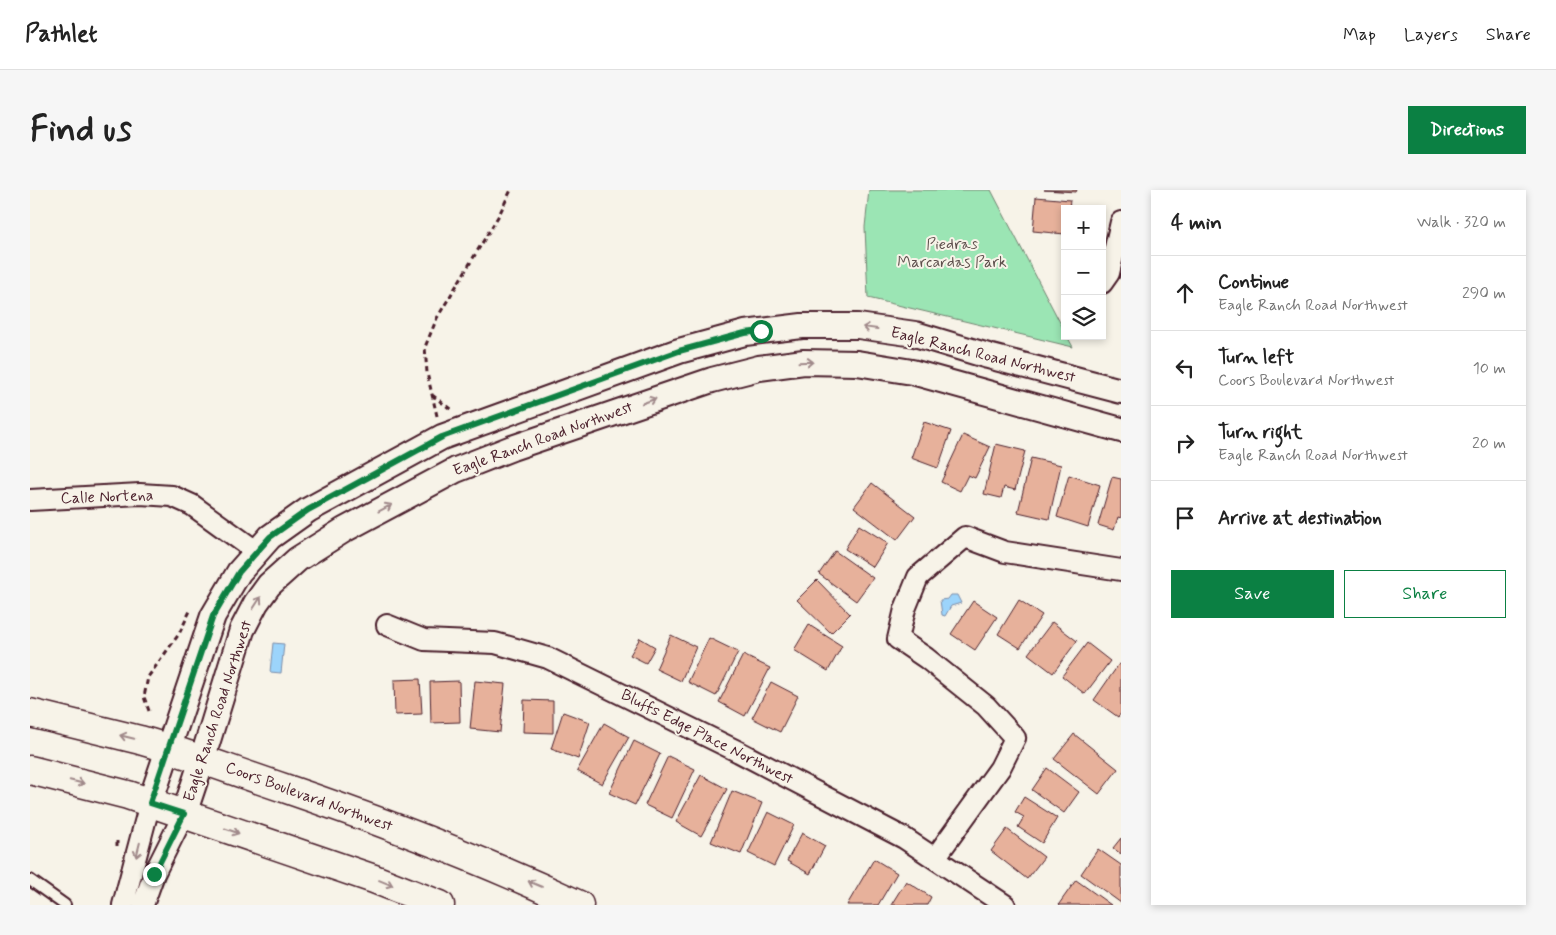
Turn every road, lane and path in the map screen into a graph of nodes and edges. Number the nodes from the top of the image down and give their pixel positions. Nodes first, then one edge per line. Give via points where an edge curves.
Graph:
1 (511, 190) edge
2 (1121, 222) edge
3 (1106, 277) edge
4 (1121, 391) edge
5 (1121, 430) edge
6 (442, 437) junction
7 (30, 500) edge
8 (257, 552) junction
9 (1121, 570) edge
10 (387, 625) dead end
11 (30, 714) edge
12 (168, 749) junction
13 (202, 760) junction
14 (30, 770) edge
15 (150, 803) junction
16 (184, 814) junction
17 (935, 858) junction
18 (30, 880) edge
19 (65, 905) edge
20 (123, 905) edge
21 (142, 905) edge
22 (440, 905) edge
23 (579, 905) edge
24 (1005, 905) edge

1 - 6 path via 436,318 425,347 427,373
2 - 3 street
4 -> 6 street, Eagle Ranch Road Northwest via 914,334 858,326 802,326 745,333 679,351
13 -> 5 street, Eagle Ranch Road Northwest via 242,630 269,585 298,559 344,530 456,470 512,448 712,380 759,368 804,362 858,363 912,372
6 - 8 street, Eagle Ranch Road Northwest via 308,510 270,537
7 - 8 street, Calle Nortena via 140,494 172,496 192,505
8 - 12 street, Eagle Ranch Road Northwest via 239,572 213,616
9 - 17 street via 1005,552 965,537 918,577 905,608 898,639 986,706 1015,738 1000,768
10 - 17 street, Bluffs Edge Place Northwest via 424,640 495,643 548,658 739,752 895,833
12 -> 11 main road, Coors Boulevard Northwest
12 - 13 main road, Coors Boulevard Northwest
12 - 15 street, Eagle Ranch Road Northwest
13 - 16 street, Eagle Ranch Road Northwest
23 -> 13 main road, Coors Boulevard Northwest via 436,843
14 -> 15 main road
15 - 16 main road
15 -> 20 street, Eagle Ranch Road Northwest
16 - 21 street, Eagle Ranch Road Northwest
16 -> 22 main road
17 - 24 street, Bluffs Edge Place Northwest
18 - 19 lane

